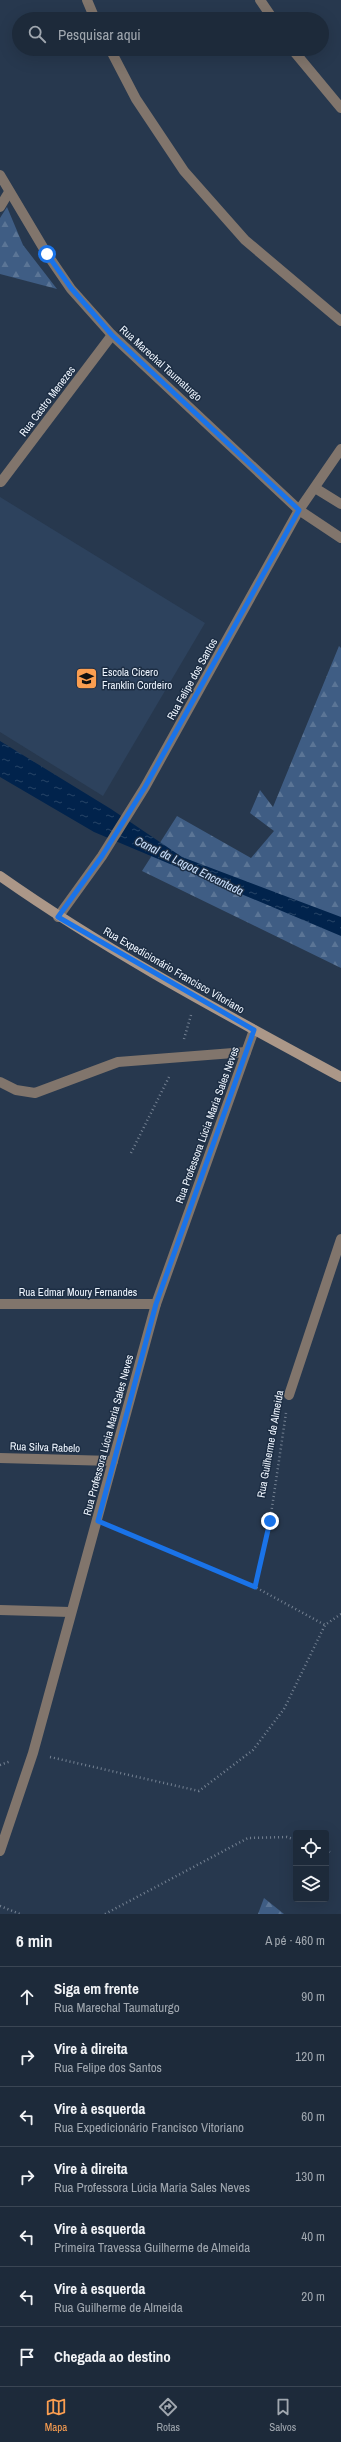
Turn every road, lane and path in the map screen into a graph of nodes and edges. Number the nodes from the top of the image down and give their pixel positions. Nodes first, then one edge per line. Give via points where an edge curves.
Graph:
1 (87, 0) edge
2 (260, 0) edge
3 (92, 12) edge
4 (268, 12) edge
5 (114, 56) edge
6 (298, 56) edge
7 (341, 108) edge
8 (0, 174) edge
9 (9, 192) junction
10 (0, 207) edge
11 (341, 320) edge
12 (112, 335) junction
13 (341, 449) edge
14 (1, 482) dead end
15 (315, 488) junction
16 (341, 504) edge
17 (299, 510) junction
18 (341, 538) edge
19 (0, 876) edge
20 (58, 917) junction
21 (254, 1030) junction
22 (246, 1052) junction
23 (341, 1077) edge
24 (0, 1082) edge
25 (341, 1239) edge
26 (0, 1304) edge
27 (156, 1304) junction
28 (289, 1395) joint
29 (0, 1458) edge
30 (113, 1461) junction
31 (98, 1521) junction
32 (255, 1587) junction
33 (0, 1610) edge
34 (70, 1612) junction
35 (341, 1614) edge
36 (325, 1625) junction
37 (32, 1753) junction
38 (293, 1839) edge
39 (0, 1851) edge
40 (0, 1906) edge
41 (20, 1914) edge
42 (105, 1914) edge

1 - 3 street
2 - 4 street
5 - 11 street via 136,100 184,171 245,240
6 - 7 street
8 - 9 street, Rua Marechal Taumaturgo
9 - 10 street
9 - 12 street, Rua Marechal Taumaturgo via 71,288
12 - 14 street, Rua Castro Menezes
12 - 17 street, Rua Marechal Taumaturgo
13 - 15 street, Rua Felipe dos Santos
15 - 16 street
15 - 17 street, Rua Felipe dos Santos
17 - 18 street, Rua Marechal Taumaturgo
17 - 20 street, Rua Felipe dos Santos via 145,787 102,856
19 - 20 main road, Rua Expedicionário Francisco Vitoriano
20 - 21 main road, Rua Expedicionário Francisco Vitoriano
21 - 22 street, Rua Professora Lúcia Maria Sales Neves
21 - 23 main road, Rua Expedicionário Francisco Vitoriano
22 - 24 street via 118,1062 35,1093 16,1090
22 - 27 street, Rua Professora Lúcia Maria Sales Neves
25 - 28 street, Rua Guilherme de Almeida
26 - 27 street, Rua Edmar Moury Fernandes
27 - 30 street, Rua Professora Lúcia Maria Sales Neves
28 - 32 path, Rua Guilherme de Almeida via 275,1473 270,1521
29 - 30 street, Rua Silva Rabelo
30 - 31 street, Rua Professora Lúcia Maria Sales Neves
31 - 32 path
31 - 34 street, Rua Professora Lúcia Maria Sales Neves
32 - 36 path
33 - 34 street
34 - 37 street, Rua Professora Lúcia Maria Sales Neves
35 - 36 path
36 - 37 path via 284,1709 253,1750 199,1791
37 - 39 street, Rua Professora Lúcia Maria Sales Neves
38 - 42 path via 248,1838
40 - 41 path

